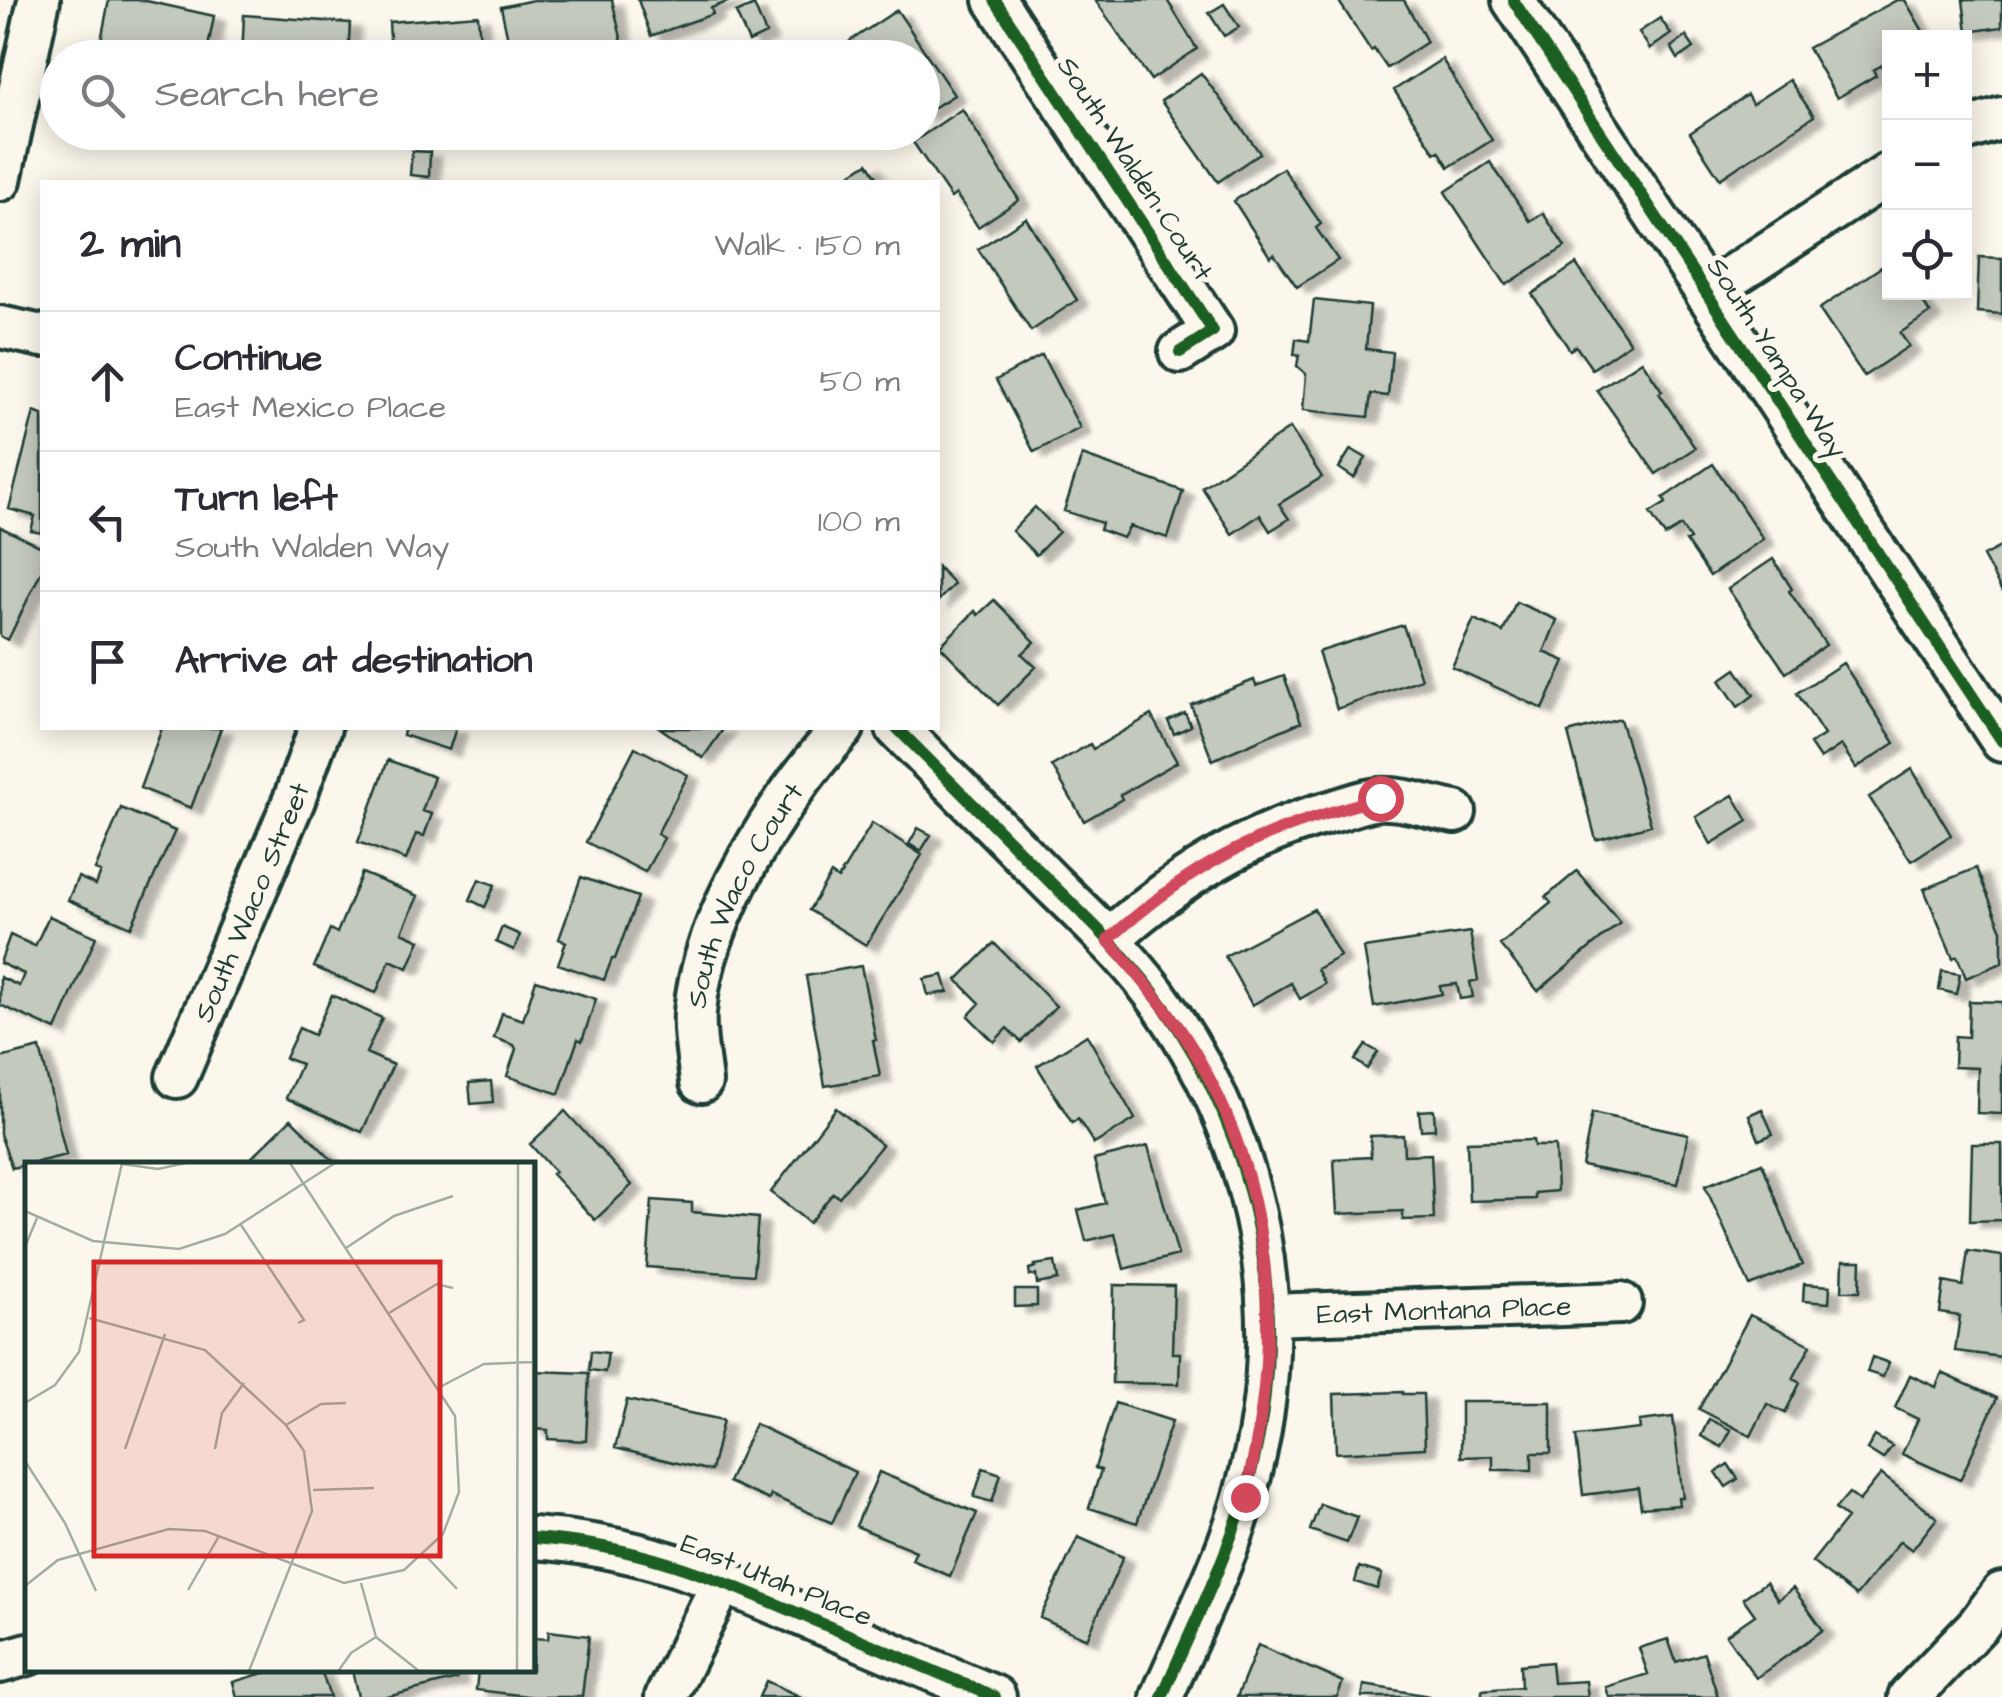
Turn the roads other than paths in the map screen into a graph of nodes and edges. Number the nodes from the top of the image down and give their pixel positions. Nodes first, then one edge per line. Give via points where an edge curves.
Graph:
1 (39, 0) edge
2 (995, 0) edge
3 (1512, 0) edge
4 (2002, 118) edge
5 (1972, 127) edge
6 (1882, 178) edge
7 (0, 180) edge
8 (1706, 293) junction
9 (0, 327) edge
10 (40, 336) edge
11 (1180, 352) dead end
12 (1998, 728) edge
13 (319, 730) edge
14 (841, 730) edge
15 (899, 730) edge
16 (1455, 812) dead end
17 (1108, 940) junction
18 (177, 1077) dead end
19 (701, 1082) dead end
20 (1621, 1303) dead end
21 (1269, 1314) junction
22 (535, 1538) edge
23 (723, 1581) junction
24 (2002, 1592) edge
25 (25, 1655) edge
26 (0, 1662) edge
27 (1915, 1695) edge
28 (666, 1697) edge
29 (995, 1697) edge
30 (1162, 1697) edge

1 - 7 street
2 - 11 street, South Walden Court via 1213,330
3 - 8 street, South Yampa Way
4 - 5 street
6 - 8 street
8 - 12 street, South Yampa Way
9 - 10 street
13 - 18 street, South Waco Street
14 - 19 street, South Waco Court via 778,811 708,950 694,1014
15 - 17 street
16 - 17 street via 1380,798 1311,817 1190,873
17 - 21 street via 1152,990 1214,1089 1246,1170
20 - 21 street, East Montana Place
21 - 30 street via 1267,1382 1245,1497
22 - 23 street, East Utah Place via 639,1552
23 - 28 street
23 - 29 street, East Utah Place
24 - 27 street
25 - 26 street

